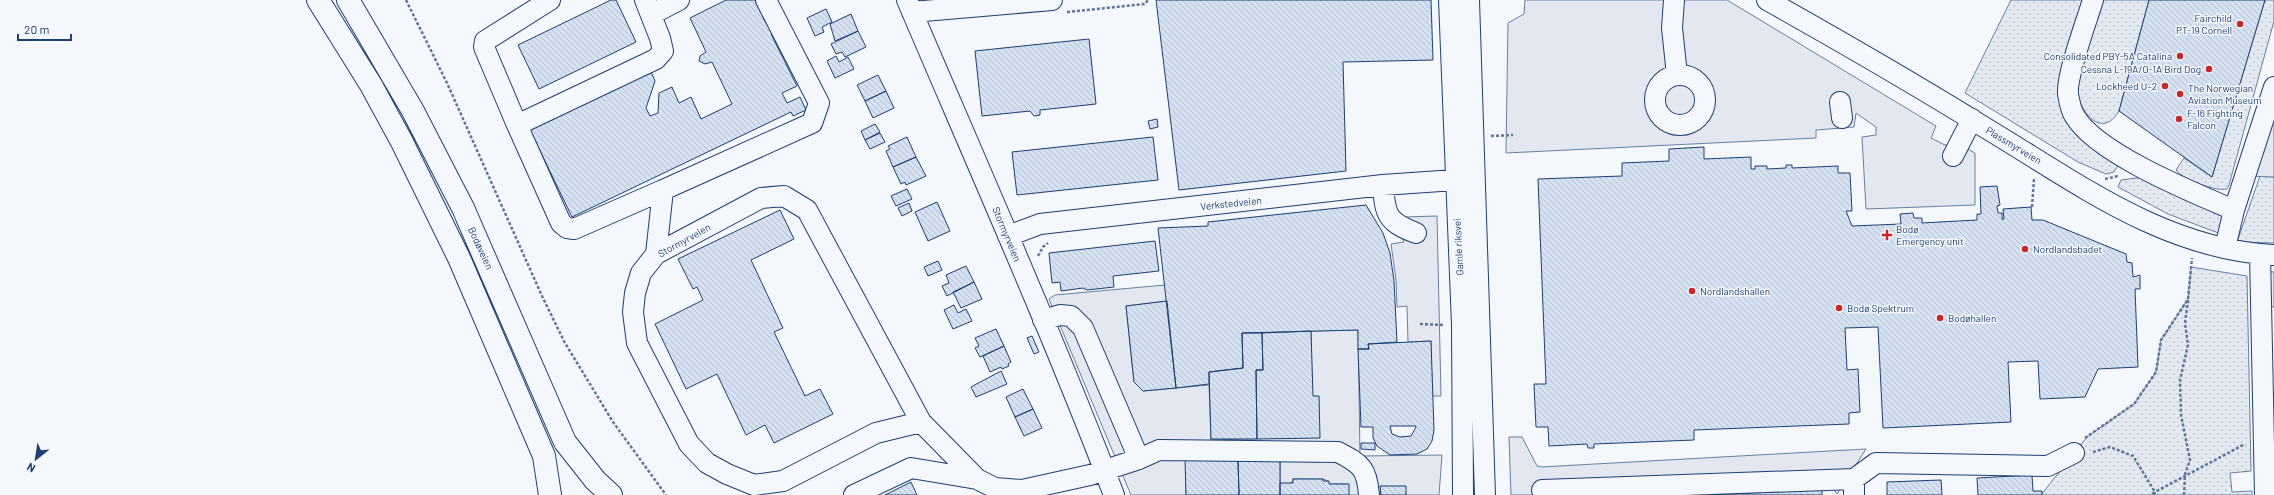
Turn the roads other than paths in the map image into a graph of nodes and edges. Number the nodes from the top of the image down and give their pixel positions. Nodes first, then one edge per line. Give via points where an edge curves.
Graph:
1 (318, 0) edge
2 (348, 0) edge
3 (551, 0) edge
4 (679, 0) edge
5 (766, 0) edge
6 (1052, 0) edge
7 (1449, 0) edge
8 (1469, 0) edge
9 (1674, 0) edge
10 (2093, 0) edge
11 (1780, 3) edge
12 (909, 6) edge
13 (648, 7) edge
14 (1677, 75) dead end
15 (2274, 87) edge
16 (1972, 119) junction
17 (517, 124) junction
18 (1953, 156) dead end
19 (1455, 180) junction
20 (1383, 185) junction
21 (663, 190) junction
22 (2234, 210) junction
23 (1416, 233) dead end
24 (1008, 236) junction
25 (2225, 248) junction
26 (656, 254) junction
27 (2267, 254) edge
28 (2267, 292) edge
29 (1043, 320) junction
30 (921, 422) junction
31 (2074, 453) road end
32 (1139, 459) junction
33 (1104, 470) junction
34 (977, 479) junction
35 (1854, 487) edge
36 (1542, 490) dead end
37 (1019, 492) edge
38 (550, 495) edge
39 (611, 495) edge
40 (854, 495) edge
41 (1114, 495) edge
42 (1368, 495) edge
43 (1463, 495) edge
44 (1485, 495) edge
45 (2265, 495) edge

1 - 38 highway via 360,66 402,142 459,258 544,456
2 - 39 highway, Bodøveien via 409,105 460,202 565,442 595,480
3 - 17 street via 485,41 484,47
4 - 13 street
5 - 21 street via 819,103 812,123
6 - 12 street
7 - 19 street, Gamle riksvei
8 - 44 street, Gamle riksvei
9 - 14 street via 1672,28
10 - 22 street via 2073,66 2068,93 2073,114 2088,132 2123,156 2167,182
11 - 16 street, Plassmyrveien
12 - 24 street, Stormyrveien
13 - 17 street via 663,51 656,60
15 - 22 street
16 - 18 street
16 - 25 street, Plassmyrveien via 2114,206 2195,242
17 - 21 street via 561,223 567,228 574,228
19 - 20 street, Verkstedveien
19 - 43 street, Gamle riksvei via 1462,325
20 - 23 street via 1385,211 1389,218 1394,224
20 - 24 street, Verkstedveien via 1040,224
21 - 26 street
22 - 25 street
24 - 29 street, Stormyrveien
25 - 27 street, Plassmyrveien
26 - 30 street, Stormyrveien via 761,198 784,196 806,210
26 - 30 street, Stormyrveien via 641,274 635,293 633,312 637,343 689,444 707,463 754,485 783,481 876,433
27 - 28 street
28 - 45 street
29 - 32 street via 1071,316 1083,328
29 - 33 street, Stormyrveien
30 - 34 street, Stormyrveien
31 - 35 street via 2048,466 1876,463
32 - 33 street
32 - 42 street via 1159,450 1338,452 1360,463 1368,479
33 - 37 street, Stormyrveien
33 - 41 street, Stormyrveien
34 - 37 street, Stormyrveien via 995,488
34 - 40 street via 910,468
35 - 36 street

